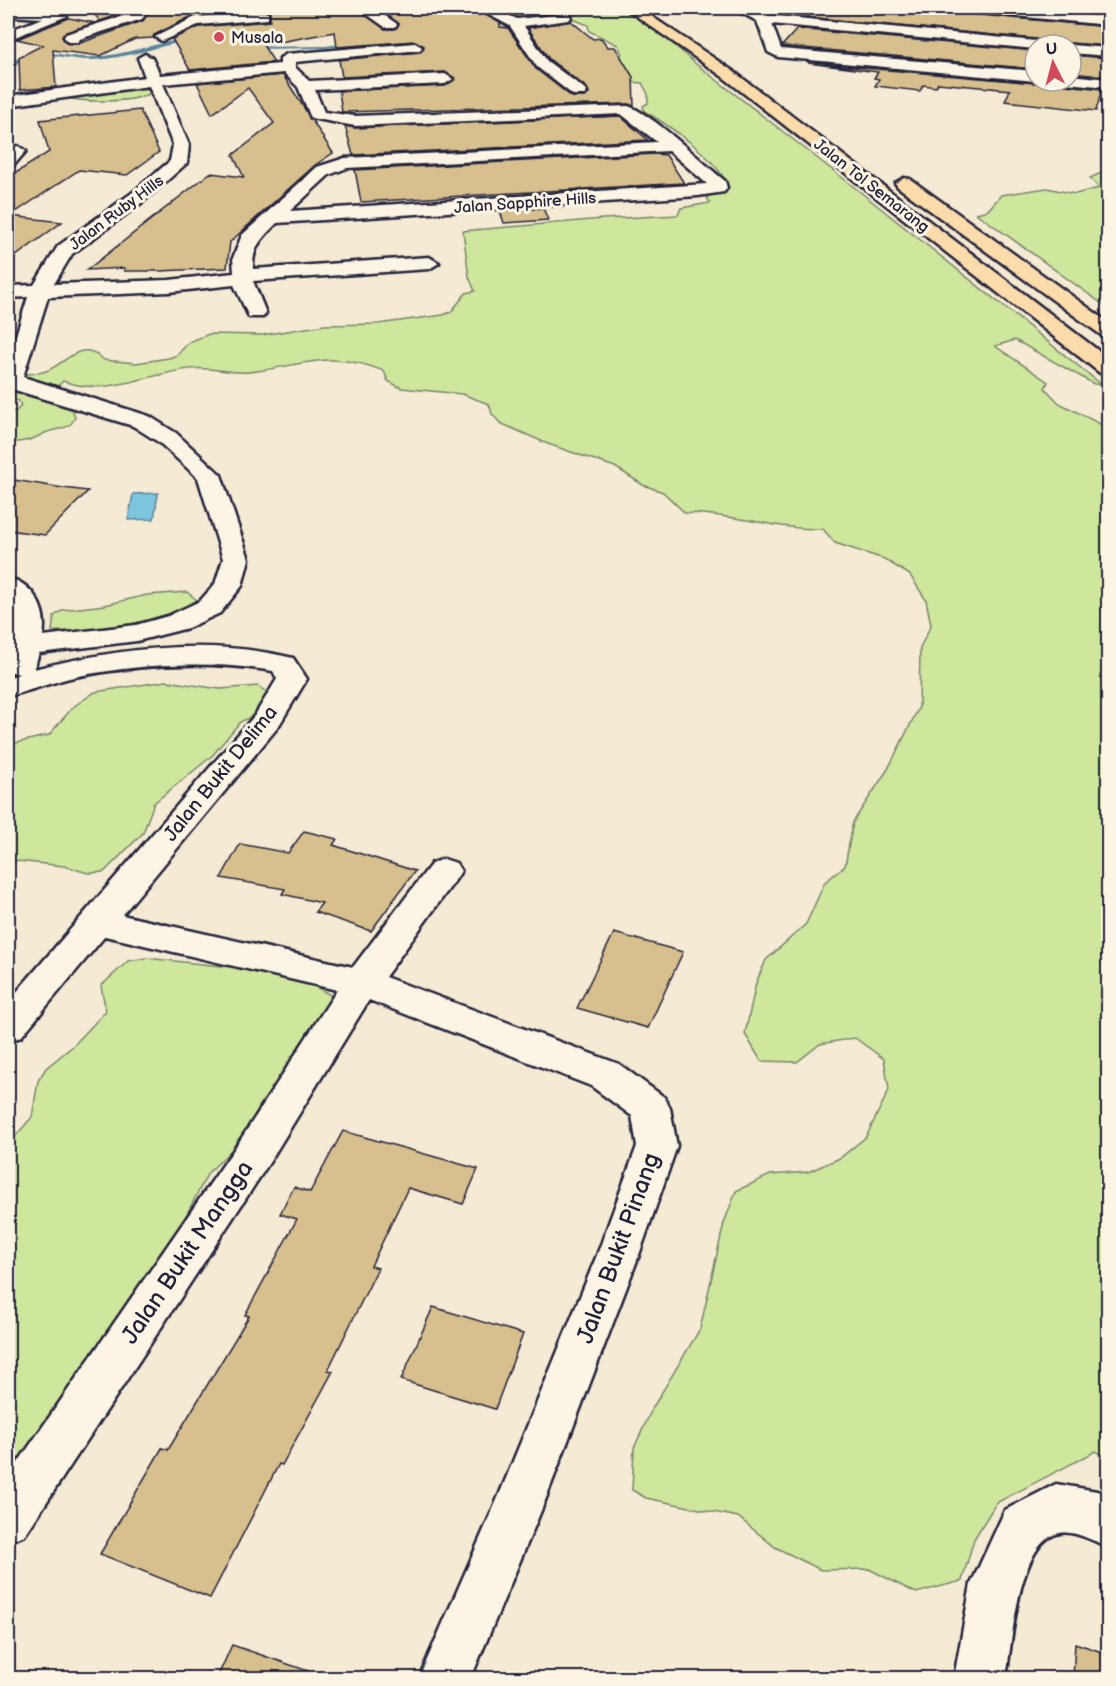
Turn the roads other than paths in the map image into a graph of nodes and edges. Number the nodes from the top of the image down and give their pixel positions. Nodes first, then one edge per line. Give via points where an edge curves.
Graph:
1 (135, 8) edge
2 (154, 8) edge
3 (365, 8) edge
4 (631, 8) edge
5 (655, 8) edge
6 (739, 8) edge
7 (971, 8) edge
8 (977, 8) edge
9 (988, 8) edge
10 (992, 8) edge
11 (1071, 8) edge
12 (27, 9) edge
13 (561, 9) edge
14 (8, 12) edge
15 (257, 12) edge
16 (492, 13) edge
17 (763, 19) junction
18 (1108, 21) edge
19 (515, 23) junction
20 (390, 24) dead end
21 (277, 27) dead end
22 (1051, 31) edge
23 (8, 36) edge
24 (162, 37) dead end
25 (73, 39) dead end
26 (1023, 44) edge
27 (415, 47) dead end
28 (1083, 50) edge
29 (1108, 52) edge
30 (320, 54) junction
31 (145, 58) dead end
32 (288, 68) junction
33 (1023, 71) edge
34 (445, 79) dead end
35 (156, 80) junction
36 (1083, 81) edge
37 (1108, 83) edge
38 (328, 85) junction
39 (304, 86) junction
40 (579, 92) dead end
41 (780, 92) dead end
42 (12, 100) edge
43 (127, 101) dead end
44 (674, 146) junction
45 (886, 170) dead end
46 (269, 218) junction
47 (429, 263) dead end
48 (244, 278) junction
49 (40, 291) junction
50 (8, 292) edge
51 (256, 313) dead end
52 (1108, 331) edge
53 (1108, 368) edge
54 (9, 382) edge
55 (8, 586) edge
56 (26, 646) junction
57 (12, 687) edge
58 (444, 871) dead end
59 (97, 922) junction
60 (361, 982) junction
61 (8, 1027) edge
62 (8, 1518) edge
63 (1108, 1522) edge
64 (446, 1678) edge
65 (980, 1678) edge

1 - 2 street
1 - 25 street via 140,12 137,16
3 - 20 street
4 - 53 highway, Jalan Tol Semarang via 728,74
5 - 41 highway
6 - 17 street
7 - 8 street
8 - 9 street
8 - 22 street
10 - 11 street
12 - 14 street
12 - 23 street via 60,16
13 - 19 street via 564,17 559,19
15 - 21 street
15 - 24 street via 195,21
16 - 19 street
17 - 26 street
17 - 33 street via 778,53
18 - 22 street
19 - 40 street via 542,64
27 - 30 street
28 - 29 street
30 - 32 street via 288,57
30 - 38 street
31 - 35 street, Jalan Ruby Hills
32 - 35 street
32 - 39 street, Jalan Sapphire Hills
34 - 38 street
35 - 42 street
35 - 49 street, Jalan Ruby Hills via 156,100 181,145 178,164 65,250
36 - 37 street
38 - 39 street
39 - 44 street, Jalan Sapphire Hills via 317,115 329,119 622,109 632,112
42 - 43 street
44 - 46 street via 345,163 323,171
44 - 46 street, Jalan Sapphire Hills via 716,182 717,188
45 - 52 highway, Jalan Tol Semarang
46 - 48 street via 249,239 243,258
47 - 48 street
48 - 49 street via 201,284
48 - 51 street
49 - 50 street
49 - 54 street, Jalan Ruby Hills
54 - 56 street via 141,421 168,438 209,475 236,559 228,586 210,607 178,622 137,633
55 - 56 street via 26,602 30,628
56 - 57 street
57 - 59 street, Jalan Bukit Delima via 111,662 181,656 249,656 283,664 292,679 267,720
58 - 60 street, Jalan Bukit Mangga
59 - 60 street
59 - 61 street, Jalan Bukit Delima
60 - 62 street, Jalan Bukit Mangga via 255,1151
60 - 64 street, Jalan Bukit Pinang via 605,1076 650,1108 657,1146 519,1506
63 - 65 street via 1097,1515 1056,1508 1022,1527 996,1584

